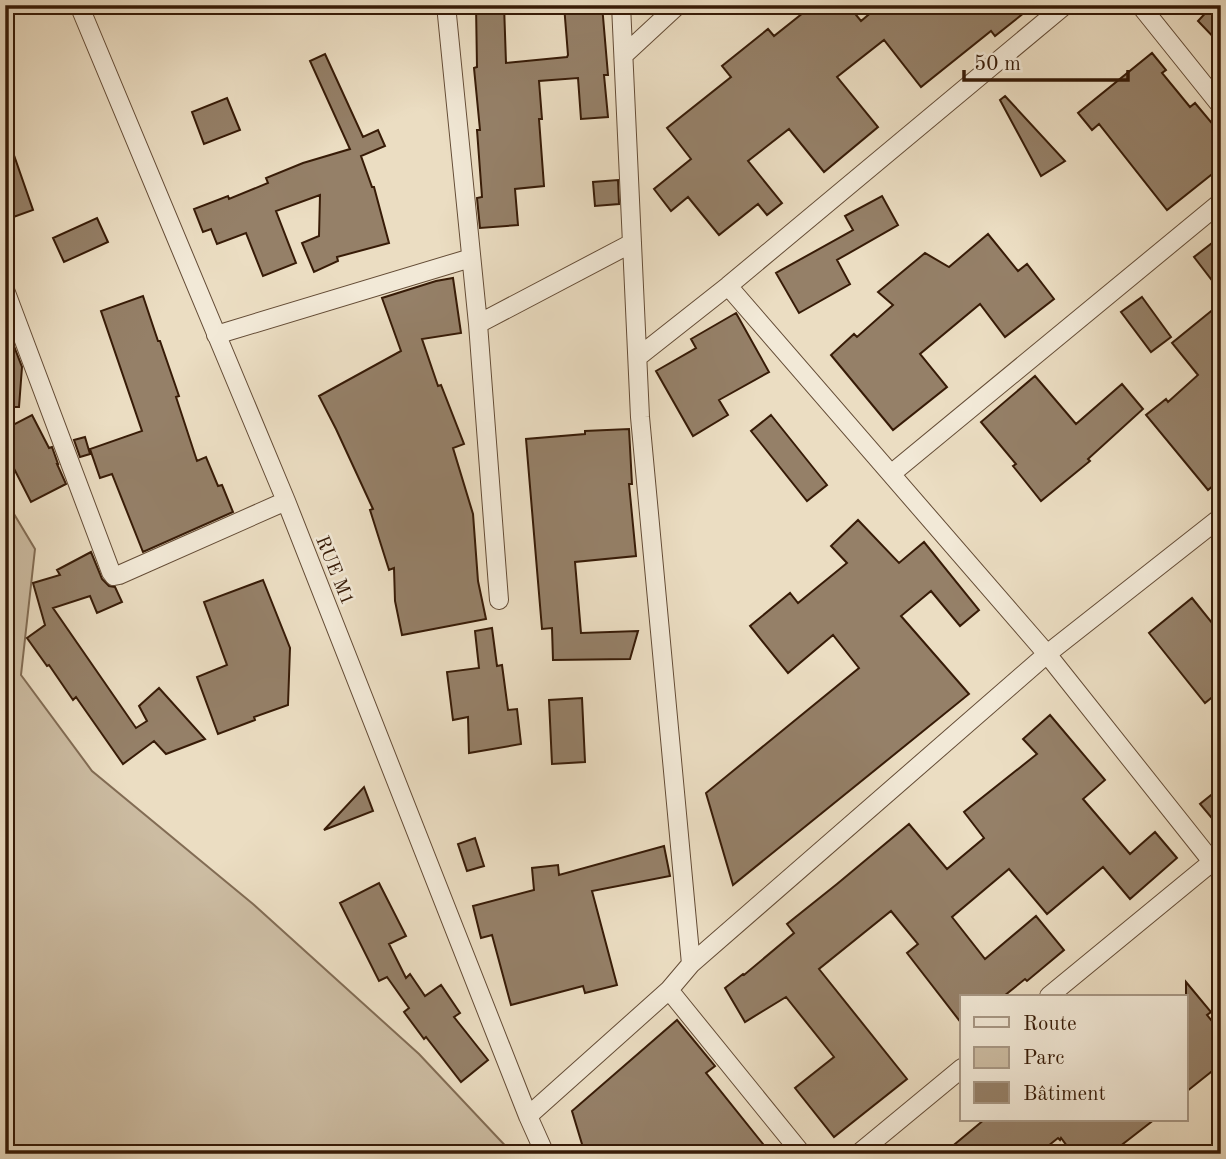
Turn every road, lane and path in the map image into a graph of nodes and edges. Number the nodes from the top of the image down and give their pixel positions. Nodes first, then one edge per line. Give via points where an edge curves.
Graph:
1 (79, 5) edge
2 (446, 5) edge
3 (621, 5) edge
4 (678, 5) edge
5 (1065, 5) edge
6 (1140, 5) edge
7 (624, 55) junction
8 (1221, 106) edge
9 (1221, 202) edge
10 (632, 243) junction
11 (471, 258) junction
12 (728, 286) junction
13 (5, 290) edge
14 (478, 324) junction
15 (216, 335) junction
16 (638, 357) junction
17 (891, 474) junction
18 (286, 501) junction
19 (1221, 517) edge
20 (499, 600) dead end
21 (1047, 654) junction
22 (1217, 867) edge
23 (691, 964) junction
24 (669, 990) junction
25 (1050, 995) edge
26 (960, 1070) edge
27 (528, 1116) junction
28 (545, 1154) edge
29 (802, 1154) edge
30 (858, 1154) edge

1 - 15 street, RUE M1
2 - 11 street
3 - 7 street
4 - 7 street
5 - 12 street
6 - 8 street
7 - 10 street
9 - 17 street
10 - 14 street
10 - 16 street
11 - 14 street
11 - 15 street
12 - 16 street
12 - 17 street
13 - 18 street via 114,576
14 - 20 street
15 - 18 street, RUE M1
16 - 23 street
17 - 21 street
18 - 27 street, RUE M1
19 - 21 street
21 - 22 street
21 - 23 street
22 - 25 street
23 - 24 street
24 - 27 street
24 - 29 street
26 - 30 street
27 - 28 street, RUE M1

